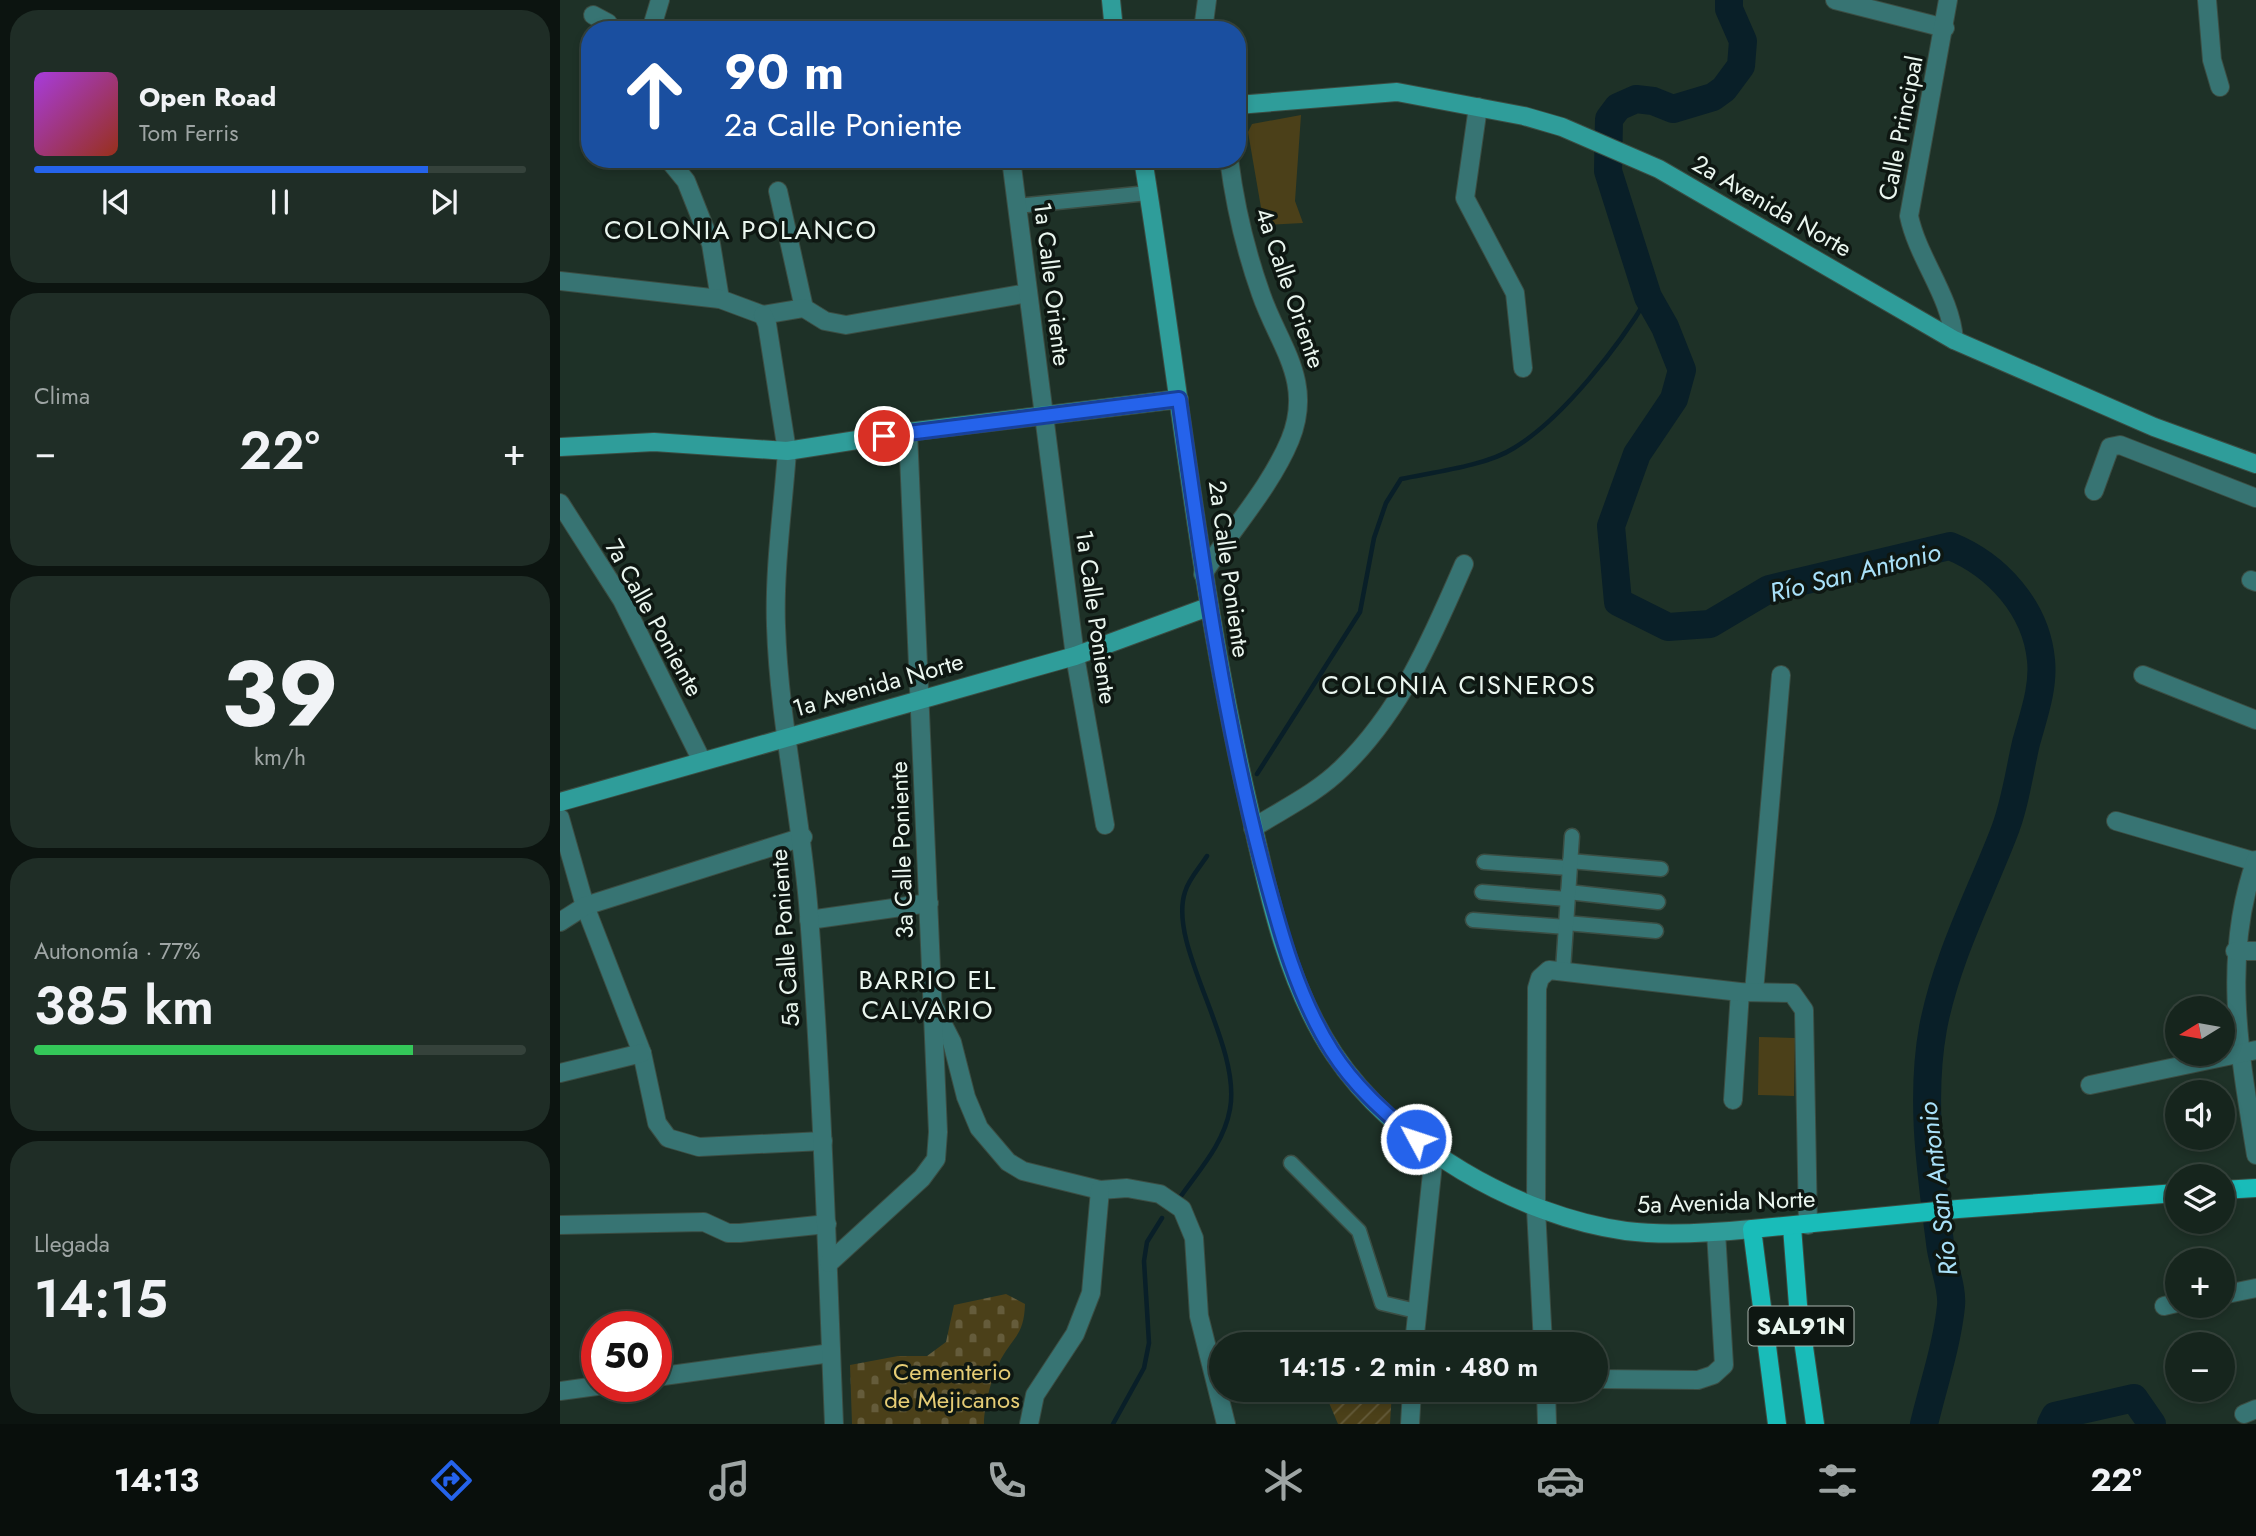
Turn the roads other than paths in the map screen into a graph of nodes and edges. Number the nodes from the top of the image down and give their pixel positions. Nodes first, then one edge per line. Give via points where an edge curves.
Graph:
1 (660, 0) edge
2 (1111, 0) edge
3 (1207, 0) edge
4 (1835, 0) edge
5 (1948, 0) edge
6 (2207, 0) edge
7 (593, 15) dead end
8 (604, 21) edge
9 (654, 21) edge
10 (1113, 21) edge
11 (1204, 21) edge
12 (1944, 28) junction
13 (2220, 87) dead end
14 (1246, 104) edge
15 (1478, 107) junction
16 (675, 168) edge
17 (1012, 168) edge
18 (1144, 168) edge
19 (1230, 168) edge
20 (778, 191) dead end
21 (1148, 193) junction
22 (1017, 206) junction
23 (560, 281) edge
24 (1028, 293) junction
25 (720, 299) junction
26 (804, 308) junction
27 (763, 315) junction
28 (1954, 340) junction
29 (1523, 369) dead end
30 (1179, 399) junction
31 (1044, 415) junction
32 (908, 432) junction
33 (560, 447) edge
34 (788, 451) junction
35 (2256, 464) edge
36 (2094, 491) dead end
37 (2256, 498) edge
38 (560, 503) edge
39 (1464, 564) dead end
40 (1203, 574) junction
41 (1208, 607) junction
42 (1076, 656) junction
43 (1781, 675) dead end
44 (2143, 675) dead end
45 (921, 698) junction
46 (2256, 720) edge
47 (785, 738) junction
48 (701, 760) junction
49 (560, 802) edge
50 (560, 818) edge
51 (2116, 821) dead end
52 (1105, 825) dead end
53 (1253, 828) junction
54 (1572, 836) dead end
55 (803, 837) junction
56 (2256, 861) edge
57 (1484, 862) dead end
58 (1570, 864) junction
59 (1661, 869) dead end
60 (1482, 892) dead end
61 (1568, 895) junction
62 (1658, 902) dead end
63 (929, 903) junction
64 (585, 906) junction
65 (809, 920) junction
66 (1473, 920) dead end
67 (560, 922) edge
68 (1566, 925) junction
69 (1656, 931) dead end
70 (2235, 951) junction
71 (2256, 951) edge
72 (1563, 970) junction
73 (1297, 979) joint
74 (1747, 992) junction
75 (933, 1005) junction
76 (2248, 1051) edge
77 (642, 1053) junction
78 (560, 1073) edge
79 (2090, 1085) dead end
80 (1733, 1100) dead end
81 (823, 1141) junction
82 (1434, 1154) junction
83 (2256, 1155) edge
84 (1291, 1163) dead end
85 (2256, 1188) edge
86 (2235, 1189) edge
87 (1100, 1190) junction
88 (2165, 1194) edge
89 (1536, 1209) junction
90 (827, 1224) junction
91 (560, 1225) edge
92 (1800, 1226) junction
93 (1752, 1229) junction
94 (1716, 1232) junction
95 (829, 1263) junction
96 (2256, 1288) edge
97 (2235, 1292) edge
98 (1416, 1311) junction
99 (1415, 1332) edge
100 (1542, 1332) edge
101 (831, 1353) junction
102 (672, 1375) edge
103 (1608, 1379) edge
104 (581, 1388) edge
105 (560, 1391) edge
106 (1411, 1402) edge
107 (1546, 1402) edge
108 (834, 1424) edge
109 (1029, 1424) edge
110 (1226, 1424) edge
111 (1410, 1424) edge
112 (1547, 1424) edge
113 (1777, 1424) edge
114 (1815, 1424) edge

1 - 9 street
2 - 10 main road
3 - 11 street
4 - 12 street
5 - 12 street, Calle Principal
6 - 13 street via 2212,60
7 - 8 street
12 - 28 street, Calle Principal via 1909,216 1914,242 1953,321
14 - 15 main road, 2a Avenida Norte via 1397,92
15 - 28 main road, 2a Avenida Norte via 1562,127 1626,153
15 - 29 street via 1465,198 1515,293
16 - 25 street via 686,181 711,244
17 - 22 street, 1a Calle Oriente
18 - 21 main road, 2a Calle Poniente
19 - 40 street, 4a Calle Oriente via 1236,216 1262,297 1296,375 1299,394 1291,438 1277,467
20 - 26 street
21 - 22 street
21 - 30 main road, 2a Calle Poniente
22 - 24 street, 1a Calle Oriente
23 - 25 street
24 - 26 street via 846,325 825,321
24 - 31 street, 1a Calle Oriente
25 - 27 street
26 - 27 street
27 - 34 street, 5a Calle Poniente
28 - 35 main road, 2a Avenida Norte via 2142,422
30 - 31 main road
30 - 40 main road, 2a Calle Poniente
31 - 32 main road
31 - 42 street, 1a Calle Poniente
32 - 34 main road
32 - 45 street, 3a Calle Poniente
33 - 34 main road via 654,442
34 - 47 street, 5a Calle Poniente via 776,625
36 - 37 street via 2110,447 2120,445
38 - 48 street, 7a Calle Poniente via 622,600
39 - 53 street via 1426,654 1366,742 1323,783
40 - 41 main road, 2a Calle Poniente
41 - 42 main road, 1a Avenida Norte
41 - 53 main road, 2a Calle Poniente
42 - 45 main road, 1a Avenida Norte
42 - 52 street, 1a Calle Poniente
43 - 74 street
44 - 46 street
45 - 47 main road, 1a Avenida Norte
45 - 63 street, 3a Calle Poniente
47 - 48 main road, 1a Avenida Norte
47 - 55 street, 5a Calle Poniente
48 - 49 main road, 1a Avenida Norte
50 - 64 street
51 - 56 street
53 - 73 main road, 2a Calle Poniente
54 - 58 street
55 - 64 street
55 - 65 street, 5a Calle Poniente
56 - 70 street
57 - 58 street
58 - 59 street
58 - 61 street
60 - 61 street
61 - 62 street
61 - 68 street
63 - 65 street
63 - 75 street, 3a Calle Poniente
64 - 67 street
64 - 77 street
65 - 81 street, 5a Calle Poniente
66 - 68 street
68 - 69 street
68 - 72 street
70 - 71 street
70 - 76 street
72 - 74 street
72 - 89 street via 1549,970 1537,988
73 - 82 main road, 5a Avenida Norte via 1319,1028 1346,1070 1379,1108
74 - 80 street
74 - 92 street via 1792,993 1804,1010
75 - 87 street via 952,1042 979,1128 994,1148 1023,1171
75 - 95 street, 3a Calle Poniente via 936,1159 922,1178
76 - 79 street
76 - 83 street
77 - 78 street
77 - 81 street via 657,1123 668,1138 699,1147
81 - 90 street, 5a Calle Poniente
82 - 89 main road, 5a Avenida Norte
82 - 98 street
84 - 98 street via 1359,1231 1382,1303
85 - 86 main road
87 - 109 street via 1091,1293 1075,1334 1035,1395
87 - 110 street via 1127,1188 1160,1194 1182,1209 1190,1223 1199,1316
88 - 92 main road, 5a Avenida Norte
89 - 94 main road, 5a Avenida Norte via 1626,1231
89 - 100 street
90 - 91 street via 740,1233 728,1233 704,1222
90 - 95 street, 5a Calle Poniente
92 - 93 main road, 5a Avenida Norte
92 - 114 main road, SAL91N via 1798,1305
93 - 94 main road, 5a Avenida Norte
93 - 113 main road, SAL91N
94 - 103 street via 1724,1365 1698,1380
95 - 101 street, 5a Calle Poniente
96 - 97 street
98 - 99 street
101 - 102 street
101 - 108 street, 5a Calle Poniente
104 - 105 street
106 - 111 street
107 - 112 street

